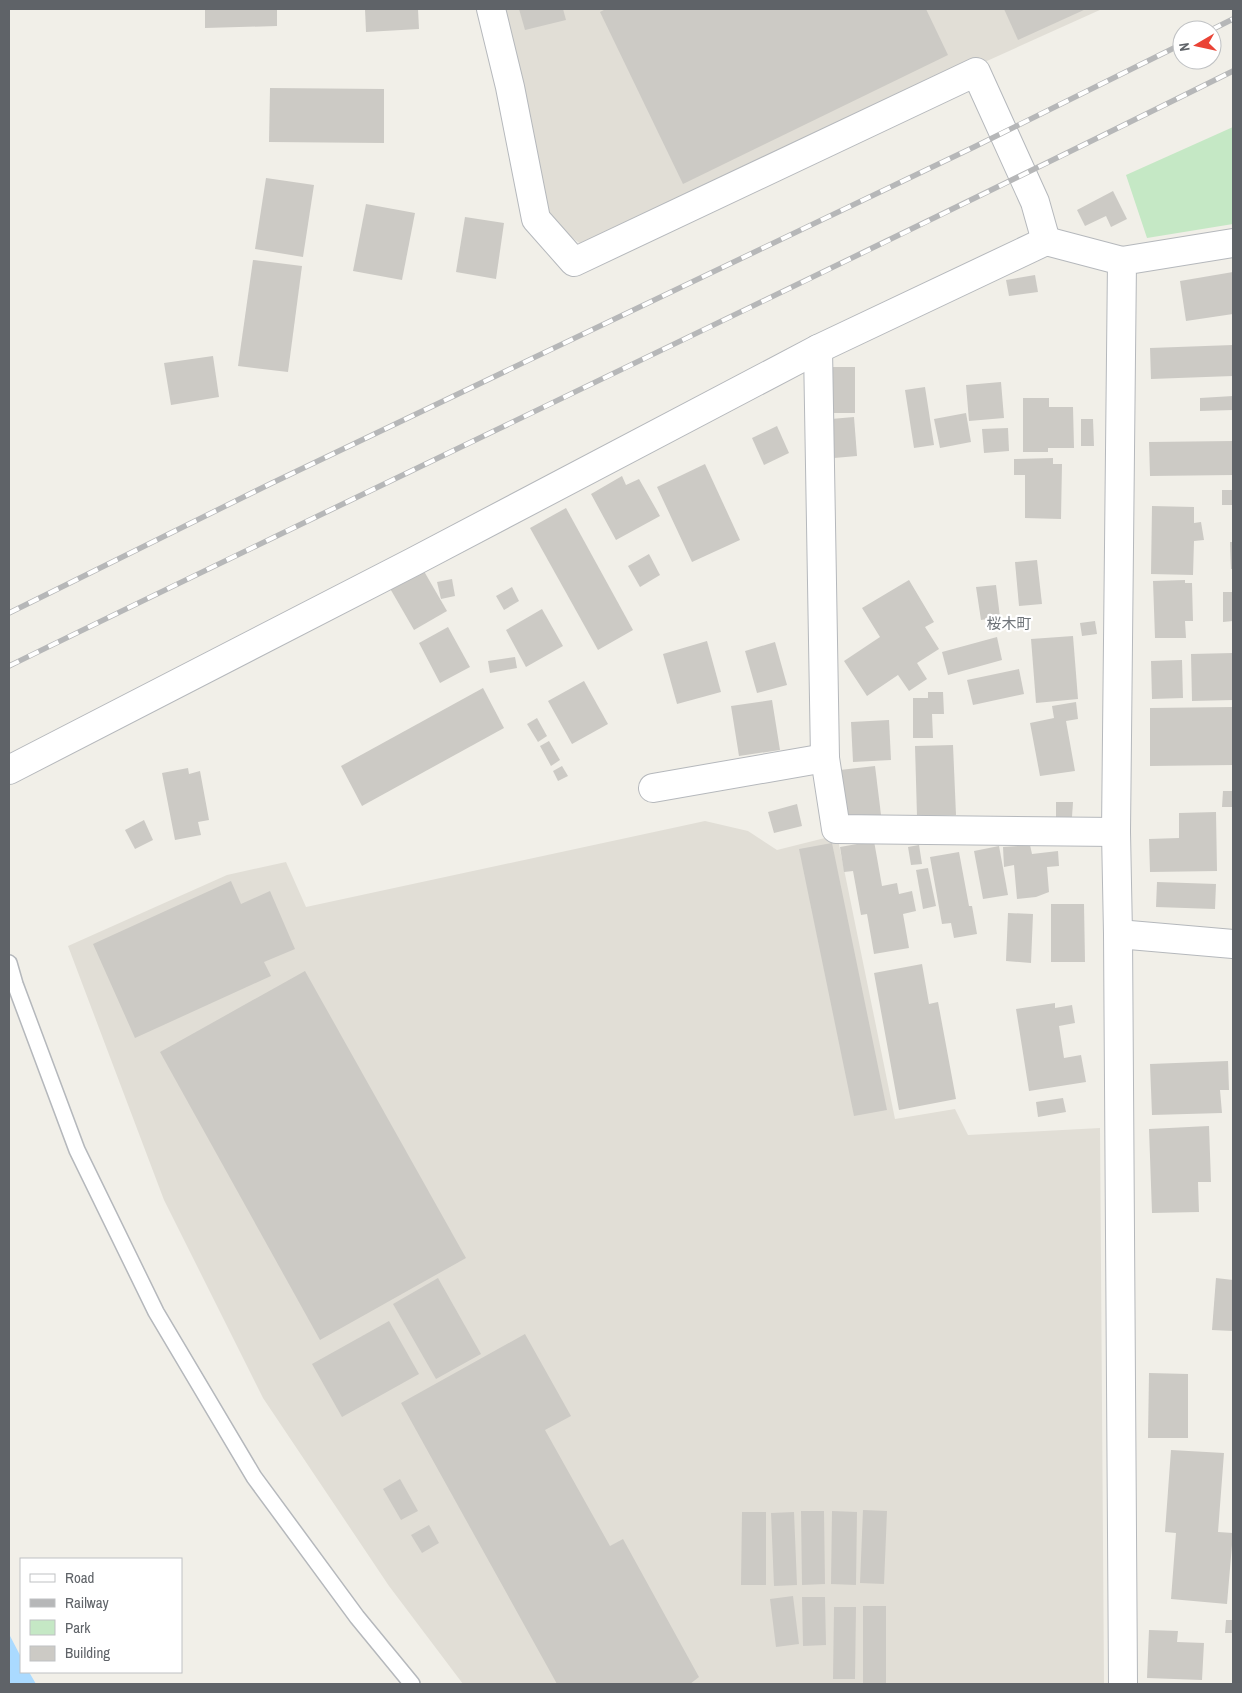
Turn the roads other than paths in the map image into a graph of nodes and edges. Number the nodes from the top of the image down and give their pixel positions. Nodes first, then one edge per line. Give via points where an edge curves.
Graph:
1 (491, 9) edge
2 (1046, 241) junction
3 (1233, 243) edge
4 (1122, 261) junction
5 (818, 349) junction
6 (825, 758) junction
7 (9, 770) edge
8 (654, 788) dead end
9 (1116, 832) junction
10 (1118, 934) junction
11 (1233, 944) edge
12 (9, 963) edge
13 (412, 1684) edge
14 (1124, 1684) edge

1 - 2 street via 536,219 574,262 976,72 1035,202
2 - 4 street
2 - 5 street
3 - 4 street
4 - 9 street
5 - 6 street
5 - 7 street
6 - 8 street
6 - 9 street via 836,828
9 - 10 street
10 - 11 street
10 - 14 street
12 - 13 lane via 78,1150 156,1312 254,1476 357,1617

